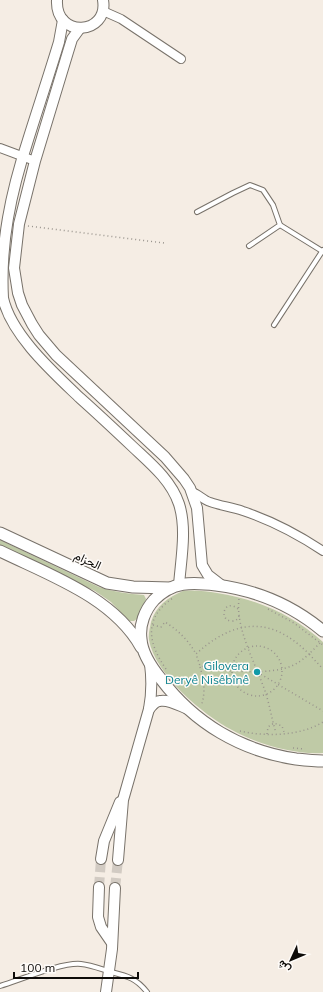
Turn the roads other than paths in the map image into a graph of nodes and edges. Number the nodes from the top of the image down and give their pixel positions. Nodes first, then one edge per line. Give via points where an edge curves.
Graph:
1 (57, 0) edge
2 (103, 0) edge
3 (103, 11) junction
4 (63, 20) junction
5 (80, 28) junction
6 (181, 59) dead end
7 (0, 148) edge
8 (22, 156) junction
9 (36, 160) junction
10 (197, 212) dead end
11 (280, 225) junction
12 (249, 246) dead end
13 (323, 250) edge
14 (2, 302) edge
15 (274, 325) dead end
16 (192, 492) junction
17 (0, 533) edge
18 (0, 551) edge
19 (323, 551) edge
20 (221, 586) junction
21 (175, 590) junction
22 (323, 631) edge
23 (144, 653) junction
24 (150, 664) junction
25 (150, 709) junction
26 (188, 709) junction
27 (323, 761) edge
28 (126, 790) junction
29 (100, 859) tunnel mouth
30 (118, 860) tunnel mouth
31 (99, 887) tunnel mouth
32 (115, 888) tunnel mouth
33 (112, 943) junction
34 (109, 971) junction
35 (0, 986) edge
36 (106, 992) edge
37 (148, 992) edge

1 - 4 street via 56,7
2 - 3 street
3 - 5 street via 95,23
3 - 6 street via 121,19
4 - 5 street
4 - 8 street via 59,42
5 - 9 street via 72,39
7 - 8 street
8 - 9 street
8 - 14 street via 4,219 0,246
9 - 16 street via 19,224 15,256 15,281 22,304 39,335 56,355 165,457
10 - 11 lane via 250,186 263,190 273,205
11 - 12 lane
11 - 13 lane
13 - 15 lane
14 - 21 street via 28,344 53,372 158,471 174,492 182,516 183,536
16 - 19 street via 208,502 267,521
16 - 20 street via 197,508 202,565 208,575
17 - 21 main road, الحزام via 107,583
18 - 23 main road via 90,595 126,627
20 - 21 main road via 197,583
20 - 22 main road via 240,594 266,597
21 - 23 main road via 157,597 145,615 141,633
23 - 24 main road
24 - 25 street
24 - 26 main road via 171,692
25 - 26 street via 159,701
25 - 28 street
26 - 27 main road via 218,731 259,751 287,758
28 - 29 street via 108,828
28 - 30 street via 121,814
31 - 33 street via 99,922
32 - 33 street
33 - 34 street
34 - 35 lane via 72,964
34 - 36 street
34 - 37 lane via 136,980

